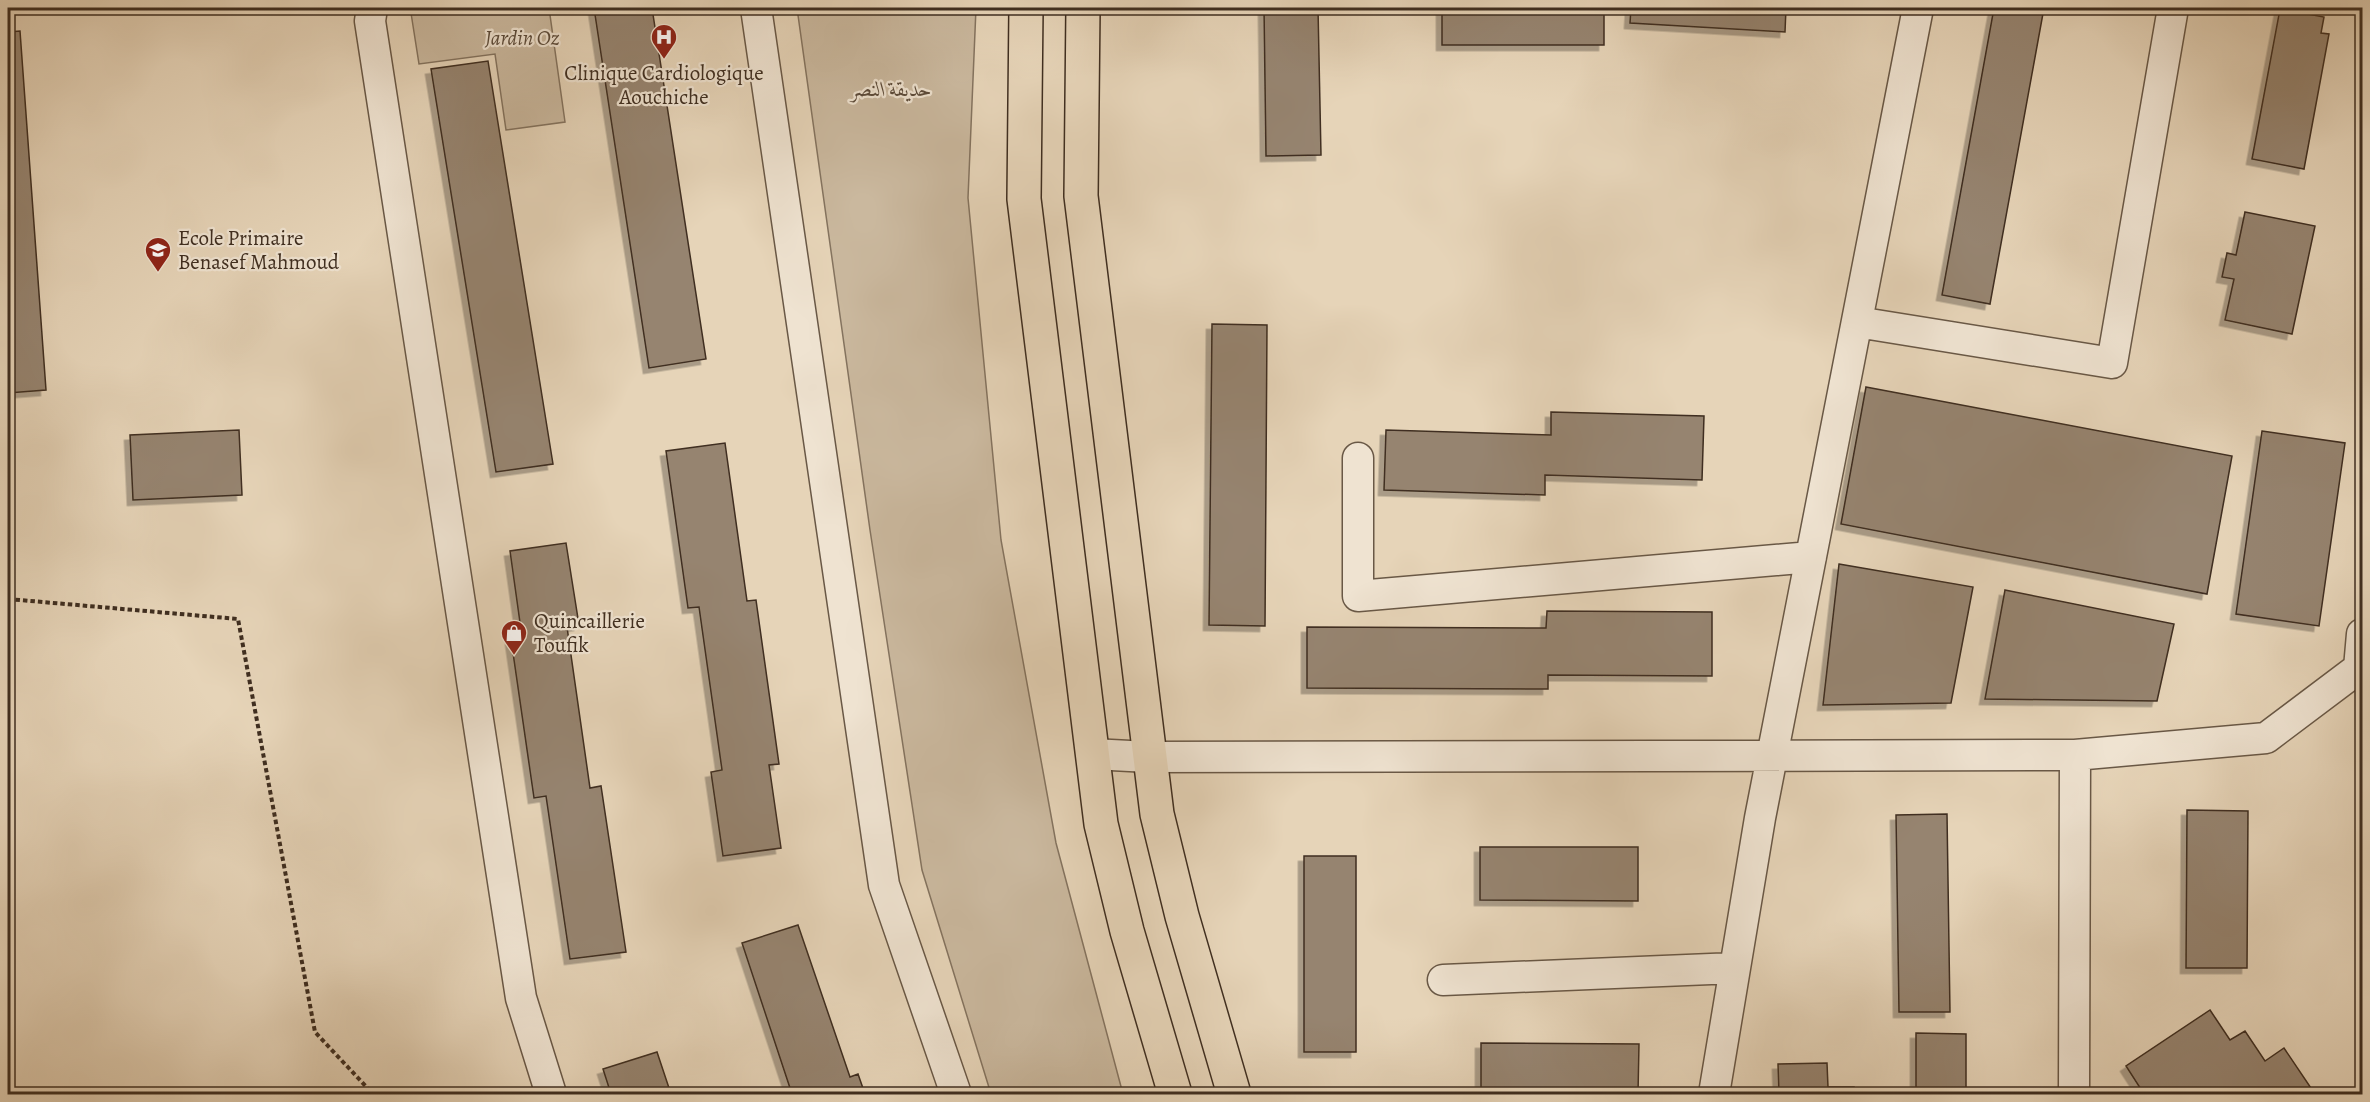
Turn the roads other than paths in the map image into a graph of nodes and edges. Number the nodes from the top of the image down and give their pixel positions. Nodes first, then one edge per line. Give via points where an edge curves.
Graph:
1 (372, 8) edge
2 (756, 8) edge
3 (1026, 8) edge
4 (1083, 8) edge
5 (1918, 8) edge
6 (2173, 8) edge
7 (1857, 322) junction
8 (1358, 458) dead end
9 (1811, 557) junction
10 (2362, 634) edge
11 (1092, 754) junction
12 (1773, 755) junction
13 (2075, 755) junction
14 (1149, 757) junction
15 (1735, 968) junction
16 (1443, 980) dead end
17 (551, 1095) edge
18 (956, 1095) edge
19 (1175, 1095) edge
20 (1234, 1095) edge
21 (1714, 1095) edge
22 (2074, 1095) edge

1 - 17 street via 370,21 521,998
2 - 18 street via 884,885
3 - 11 main road via 1024,199
4 - 14 main road via 1081,196
5 - 7 street
6 - 7 street via 2112,363
7 - 9 street
8 - 9 street via 1358,596
9 - 12 street
10 - 13 street via 2359,668 2266,738
11 - 14 street
11 - 19 main road via 1101,824
12 - 13 street
12 - 14 street
12 - 15 street
13 - 22 street
14 - 20 main road via 1157,814 1182,916
15 - 16 street
15 - 21 street

